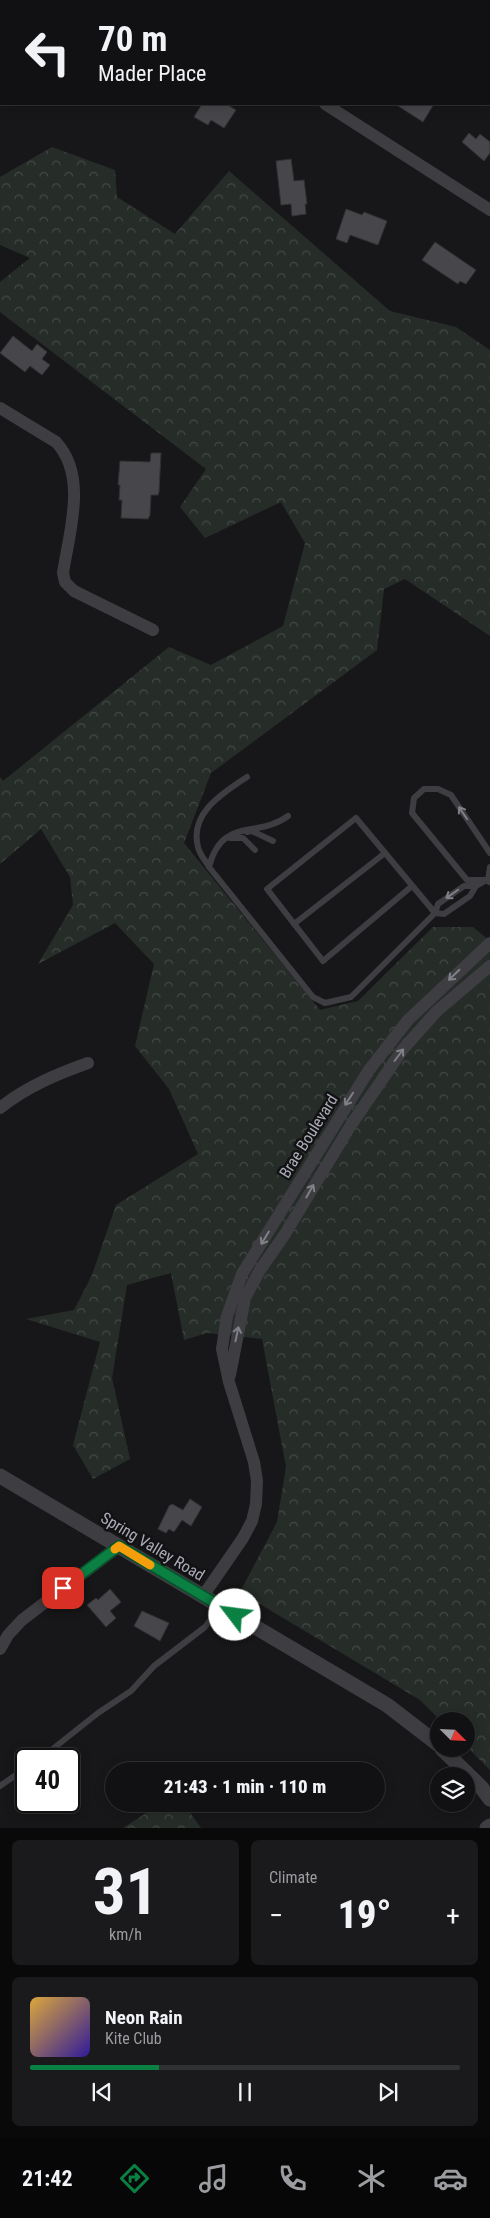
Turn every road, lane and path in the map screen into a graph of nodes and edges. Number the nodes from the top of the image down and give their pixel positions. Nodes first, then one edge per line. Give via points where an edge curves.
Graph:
1 (327, 105) edge
2 (490, 210) edge
3 (0, 408) edge
4 (153, 630) dead end
5 (247, 777) dead end
6 (288, 816) dead end
7 (226, 838) junction
8 (273, 841) dead end
9 (255, 850) dead end
10 (490, 853) edge
11 (385, 854) junction
12 (210, 867) junction
13 (490, 867) edge
14 (489, 880) edge
15 (412, 886) junction
16 (476, 886) junction
17 (435, 914) junction
18 (294, 924) junction
19 (490, 943) edge
20 (490, 966) edge
21 (88, 1063) dead end
22 (0, 1108) edge
23 (229, 1382) junction
24 (0, 1476) edge
25 (119, 1546) junction
26 (203, 1596) junction
27 (220, 1606) junction
28 (0, 1649) edge
29 (430, 1739) edge
30 (54, 1748) edge
31 (451, 1758) edge
32 (15, 1776) edge
33 (0, 1786) edge
34 (490, 1799) edge
35 (490, 1826) edge
36 (487, 1828) edge

1 - 2 street
3 - 4 street via 56,442 68,460 74,493 63,573 65,582 74,591
5 - 12 lane via 204,810 197,832 198,848
6 - 7 lane via 280,822 253,827
7 - 8 lane via 252,831
7 - 9 lane via 244,838
7 - 12 lane via 213,854
10 -> 14 lane via 450,795 438,789 424,789 414,798 412,813 467,880
11 - 15 lane
11 - 18 lane
11 - 18 lane via 356,818 266,889
12 - 17 lane via 313,997 325,1003 350,997
13 - 14 lane
14 - 16 lane
15 - 17 lane
15 - 18 lane via 323,961
16 - 17 lane via 470,896 444,914
16 -> 17 lane via 464,886 438,904
19 -> 23 street, Brae Boulevard via 408,1020 369,1070 242,1274 227,1316 222,1349
23 -> 20 street, Brae Boulevard via 244,1298 366,1101 403,1049 437,1011
21 - 22 street via 42,1082
23 - 26 street, Brae Boulevard via 254,1462 256,1504 243,1538
24 - 25 street, Spring Valley Road
25 - 26 street, Spring Valley Road
25 - 28 street via 22,1620
26 - 27 street, Spring Valley Road
27 - 29 street, Spring Valley Road via 387,1705
27 - 30 lane via 205,1627 154,1666 131,1690
31 - 34 street
32 - 33 lane
35 - 36 street

